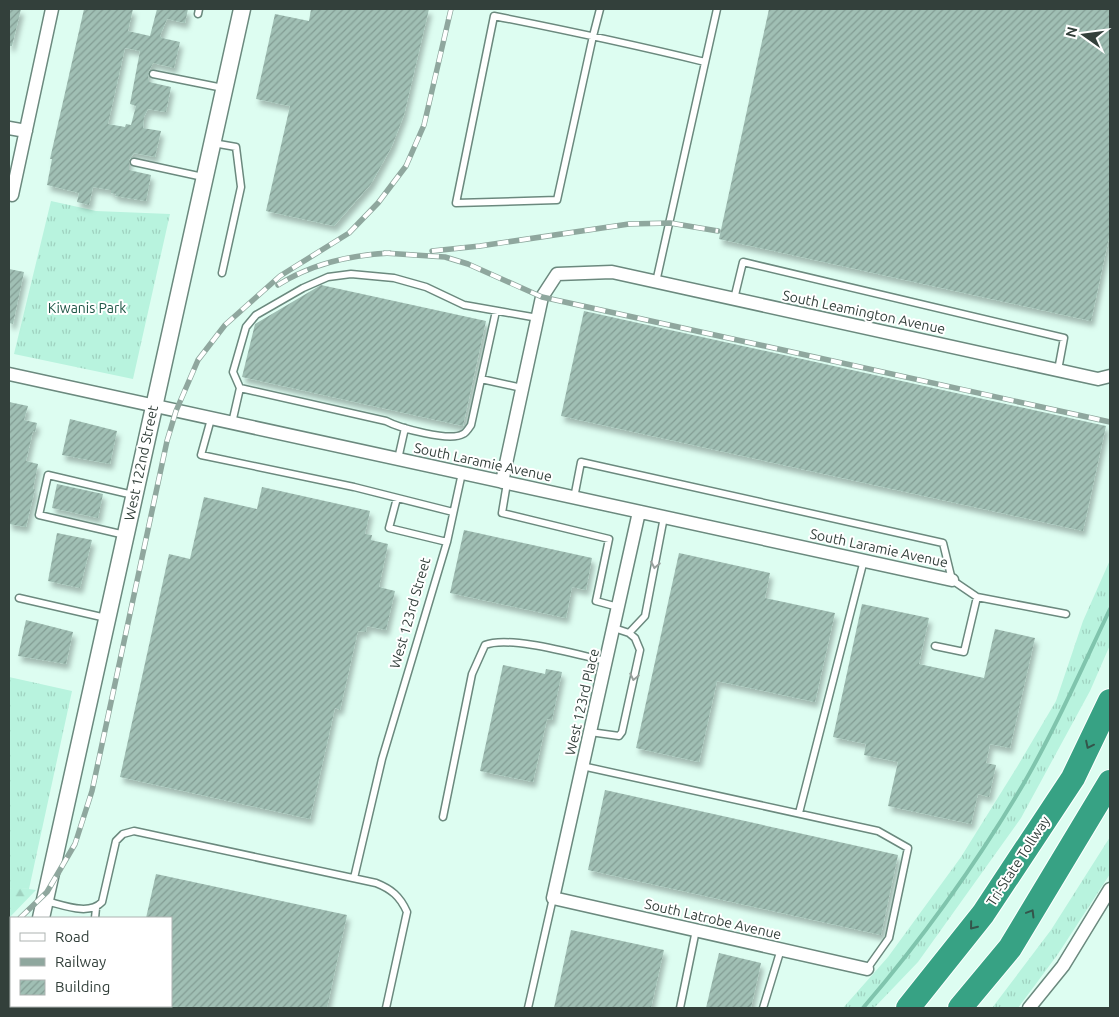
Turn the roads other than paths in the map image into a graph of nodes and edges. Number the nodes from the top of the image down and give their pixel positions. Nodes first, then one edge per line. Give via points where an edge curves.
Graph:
1 (52, 9) edge
2 (242, 9) edge
3 (600, 9) edge
4 (717, 9) edge
5 (593, 36) junction
6 (705, 62) junction
7 (152, 74) dead end
8 (224, 88) junction
9 (9, 128) edge
10 (26, 131) junction
11 (212, 143) junction
12 (134, 162) dead end
13 (204, 177) junction
14 (12, 195) dead end
15 (222, 273) dead end
16 (656, 282) junction
17 (734, 299) junction
18 (496, 311) junction
19 (538, 318) junction
20 (1058, 370) junction
21 (9, 374) edge
22 (1110, 376) edge
23 (481, 379) junction
24 (240, 388) junction
25 (522, 388) junction
26 (154, 406) junction
27 (211, 419) junction
28 (232, 423) junction
29 (405, 428) junction
30 (398, 459) junction
31 (462, 473) junction
32 (505, 483) junction
33 (134, 495) junction
34 (397, 498) junction
35 (574, 498) junction
36 (453, 512) junction
37 (640, 512) junction
38 (664, 517) junction
39 (125, 535) junction
40 (446, 542) junction
41 (864, 560) junction
42 (952, 580) junction
43 (977, 597) junction
44 (19, 598) dead end
45 (618, 607) junction
46 (1066, 614) dead end
47 (107, 619) junction
48 (614, 628) junction
49 (629, 633) junction
50 (935, 646) dead end
51 (606, 661) junction
52 (1110, 701) edge
53 (590, 732) junction
54 (582, 766) junction
55 (1110, 782) edge
56 (799, 813) junction
57 (443, 817) dead end
58 (354, 878) junction
59 (1110, 889) edge
60 (553, 898) junction
61 (45, 901) junction
62 (96, 908) junction
63 (41, 917) edge
64 (94, 917) edge
65 (696, 930) junction
66 (781, 949) junction
67 (867, 969) joint
68 (386, 1008) edge
69 (528, 1008) edge
70 (680, 1008) edge
71 (763, 1008) edge
72 (908, 1008) edge
73 (960, 1008) edge
74 (1029, 1008) edge

1 - 10 street
2 - 8 street, West 122nd Street
3 - 5 lane
4 - 6 lane
5 - 5 lane via 494,16 456,203 557,200
5 - 6 lane
6 - 16 lane
7 - 8 lane
8 - 11 street, West 122nd Street
9 - 10 street
10 - 14 street
11 - 13 street, West 122nd Street
11 - 15 lane via 236,147 242,187
12 - 13 lane
13 - 26 street, West 122nd Street
16 - 17 street, South Leamington Avenue
16 - 19 street, South Leamington Avenue via 612,272 557,274 542,297
17 - 20 street, South Leamington Avenue
17 - 20 lane via 743,262 1064,338
18 - 19 lane
18 - 23 lane
18 - 24 lane via 464,305 426,286 394,278 351,274 328,277 256,315 246,327 233,372
19 - 25 street
20 - 22 street, South Leamington Avenue via 1098,379
21 - 26 street, South Laramie Avenue
23 - 25 lane
23 - 29 lane via 471,425 464,434 453,437
24 - 28 lane
24 - 29 lane
25 - 32 street
26 - 27 street, South Laramie Avenue
26 - 33 street, West 122nd Street
27 - 28 street, South Laramie Avenue
27 - 34 lane via 202,455
28 - 30 street, South Laramie Avenue
29 - 30 lane
30 - 31 street, South Laramie Avenue
31 - 32 street, South Laramie Avenue
31 - 36 lane, West 123rd Street
32 - 35 street, South Laramie Avenue
32 - 45 lane via 502,513 609,539 596,601
33 - 39 street, West 122nd Street
33 - 39 lane via 48,475 39,515
34 - 36 lane
34 - 40 lane via 389,528
35 - 37 street, South Laramie Avenue
35 - 42 lane via 582,462 943,543
36 - 40 lane, West 123rd Street
37 - 38 street, South Laramie Avenue
37 - 45 street, West 123rd Place
38 - 41 street, South Laramie Avenue
38 -> 49 lane via 645,616
39 - 47 street, West 122nd Street
40 - 58 lane, West 123rd Street via 382,759
41 - 42 street, South Laramie Avenue
41 - 56 lane
42 - 43 lane
43 - 46 lane
43 - 50 lane via 964,652
44 - 47 lane
45 - 48 street, West 123rd Place
47 - 61 street, West 122nd Street
48 - 49 lane
48 - 51 street, West 123rd Place
49 -> 53 lane via 640,650 622,732 619,736
51 - 53 street, West 123rd Place
51 - 57 lane via 515,642 485,644 472,674
52 -> 72 highway, Tri-State Tollway via 1073,778 983,914
53 - 54 street, West 123rd Place
54 - 56 lane
54 - 60 street, West 123rd Place
73 -> 55 highway via 1010,948
56 - 67 lane via 878,830 908,848 889,938
58 - 62 lane via 134,831 123,834 116,841 102,902
58 - 68 lane via 390,889 402,900 407,912
59 - 74 street via 1063,966
60 - 65 street, South Latrobe Avenue
60 - 69 lane
61 - 62 lane via 89,910
61 - 63 street, West 122nd Street
62 - 64 lane
65 - 66 street, South Latrobe Avenue
65 - 70 lane
66 - 67 street, South Latrobe Avenue
66 - 71 lane

